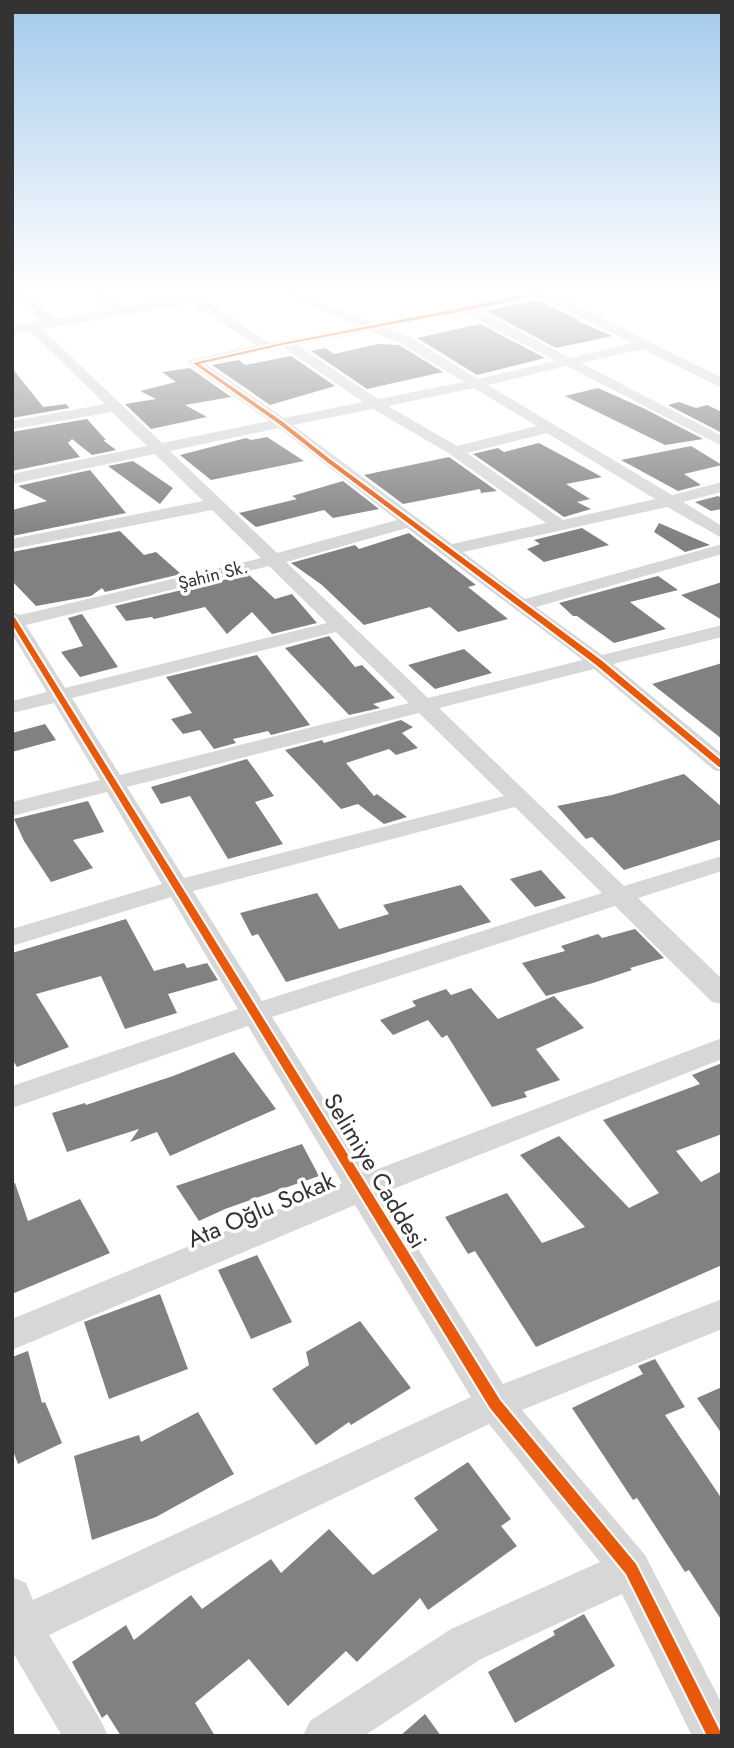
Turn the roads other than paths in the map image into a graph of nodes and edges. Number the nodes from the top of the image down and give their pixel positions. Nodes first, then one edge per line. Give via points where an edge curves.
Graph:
1 (86, 374) edge
2 (210, 374) edge
3 (331, 374) edge
4 (461, 374) edge
5 (522, 374) edge
6 (592, 374) edge
7 (701, 374) edge
8 (477, 383) junction
9 (722, 384) edge
10 (374, 403) junction
11 (115, 407) junction
12 (281, 423) junction
13 (12, 425) edge
14 (548, 428) junction
15 (722, 442) edge
16 (159, 449) junction
17 (455, 451) junction
18 (12, 479) edge
19 (722, 487) edge
20 (670, 501) junction
21 (215, 504) junction
22 (412, 521) junction
23 (561, 526) junction
24 (722, 533) edge
25 (12, 544) edge
26 (722, 549) edge
27 (450, 550) junction
28 (273, 560) junction
29 (523, 606) junction
30 (13, 621) edge
31 (341, 625) junction
32 (722, 631) edge
33 (598, 662) junction
34 (60, 695) junction
35 (423, 706) junction
36 (12, 707) edge
37 (722, 765) edge
38 (113, 782) junction
39 (520, 799) junction
40 (12, 809) edge
41 (722, 863) edge
42 (178, 887) junction
43 (620, 896) junction
44 (12, 938) edge
45 (722, 995) edge
46 (255, 1013) junction
47 (722, 1048) edge
48 (12, 1097) edge
49 (363, 1188) junction
50 (722, 1314) edge
51 (12, 1335) edge
52 (495, 1404) junction
53 (631, 1569) junction
54 (15, 1618) edge
55 (86, 1736) edge
56 (325, 1736) edge
57 (715, 1736) edge

1 - 11 street
2 - 12 street
3 - 10 street
4 - 8 street
5 - 8 street
6 - 15 street
7 - 9 street
8 - 10 street
8 - 14 street
10 - 12 street
10 - 17 street
11 - 13 street
11 - 16 street
12 - 16 street
12 - 22 street
14 - 17 street
14 - 20 street
16 - 18 street
16 - 21 street
17 - 23 street
19 - 20 street
20 - 23 street
20 - 24 street
21 - 25 street
21 - 28 street
22 - 27 street
22 - 28 street, Şahin Sk.
23 - 27 street
26 - 29 street
27 - 29 street
28 - 30 street, Şahin Sk.
28 - 31 street
29 - 33 street
30 - 34 street, Selimiye Caddesi
31 - 34 street
31 - 35 street
32 - 33 street
33 - 35 street
33 - 37 street
34 - 36 street
34 - 38 street, Selimiye Caddesi
35 - 38 street
35 - 39 street
38 - 40 street
38 - 42 street, Selimiye Caddesi
39 - 42 street
39 - 43 street
41 - 43 street
42 - 44 street
42 - 46 street, Selimiye Caddesi
43 - 45 street
43 - 46 street
46 - 48 street
46 - 49 street, Selimiye Caddesi
47 - 49 street, Ata Oğlu Sokak
49 - 51 street, Ata Oğlu Sokak
49 - 52 street, Selimiye Caddesi
50 - 52 street
52 - 53 street, Selimiye Caddesi
52 - 54 street
53 - 56 street via 466,1644
53 - 57 street, Selimiye Caddesi
54 - 55 street

